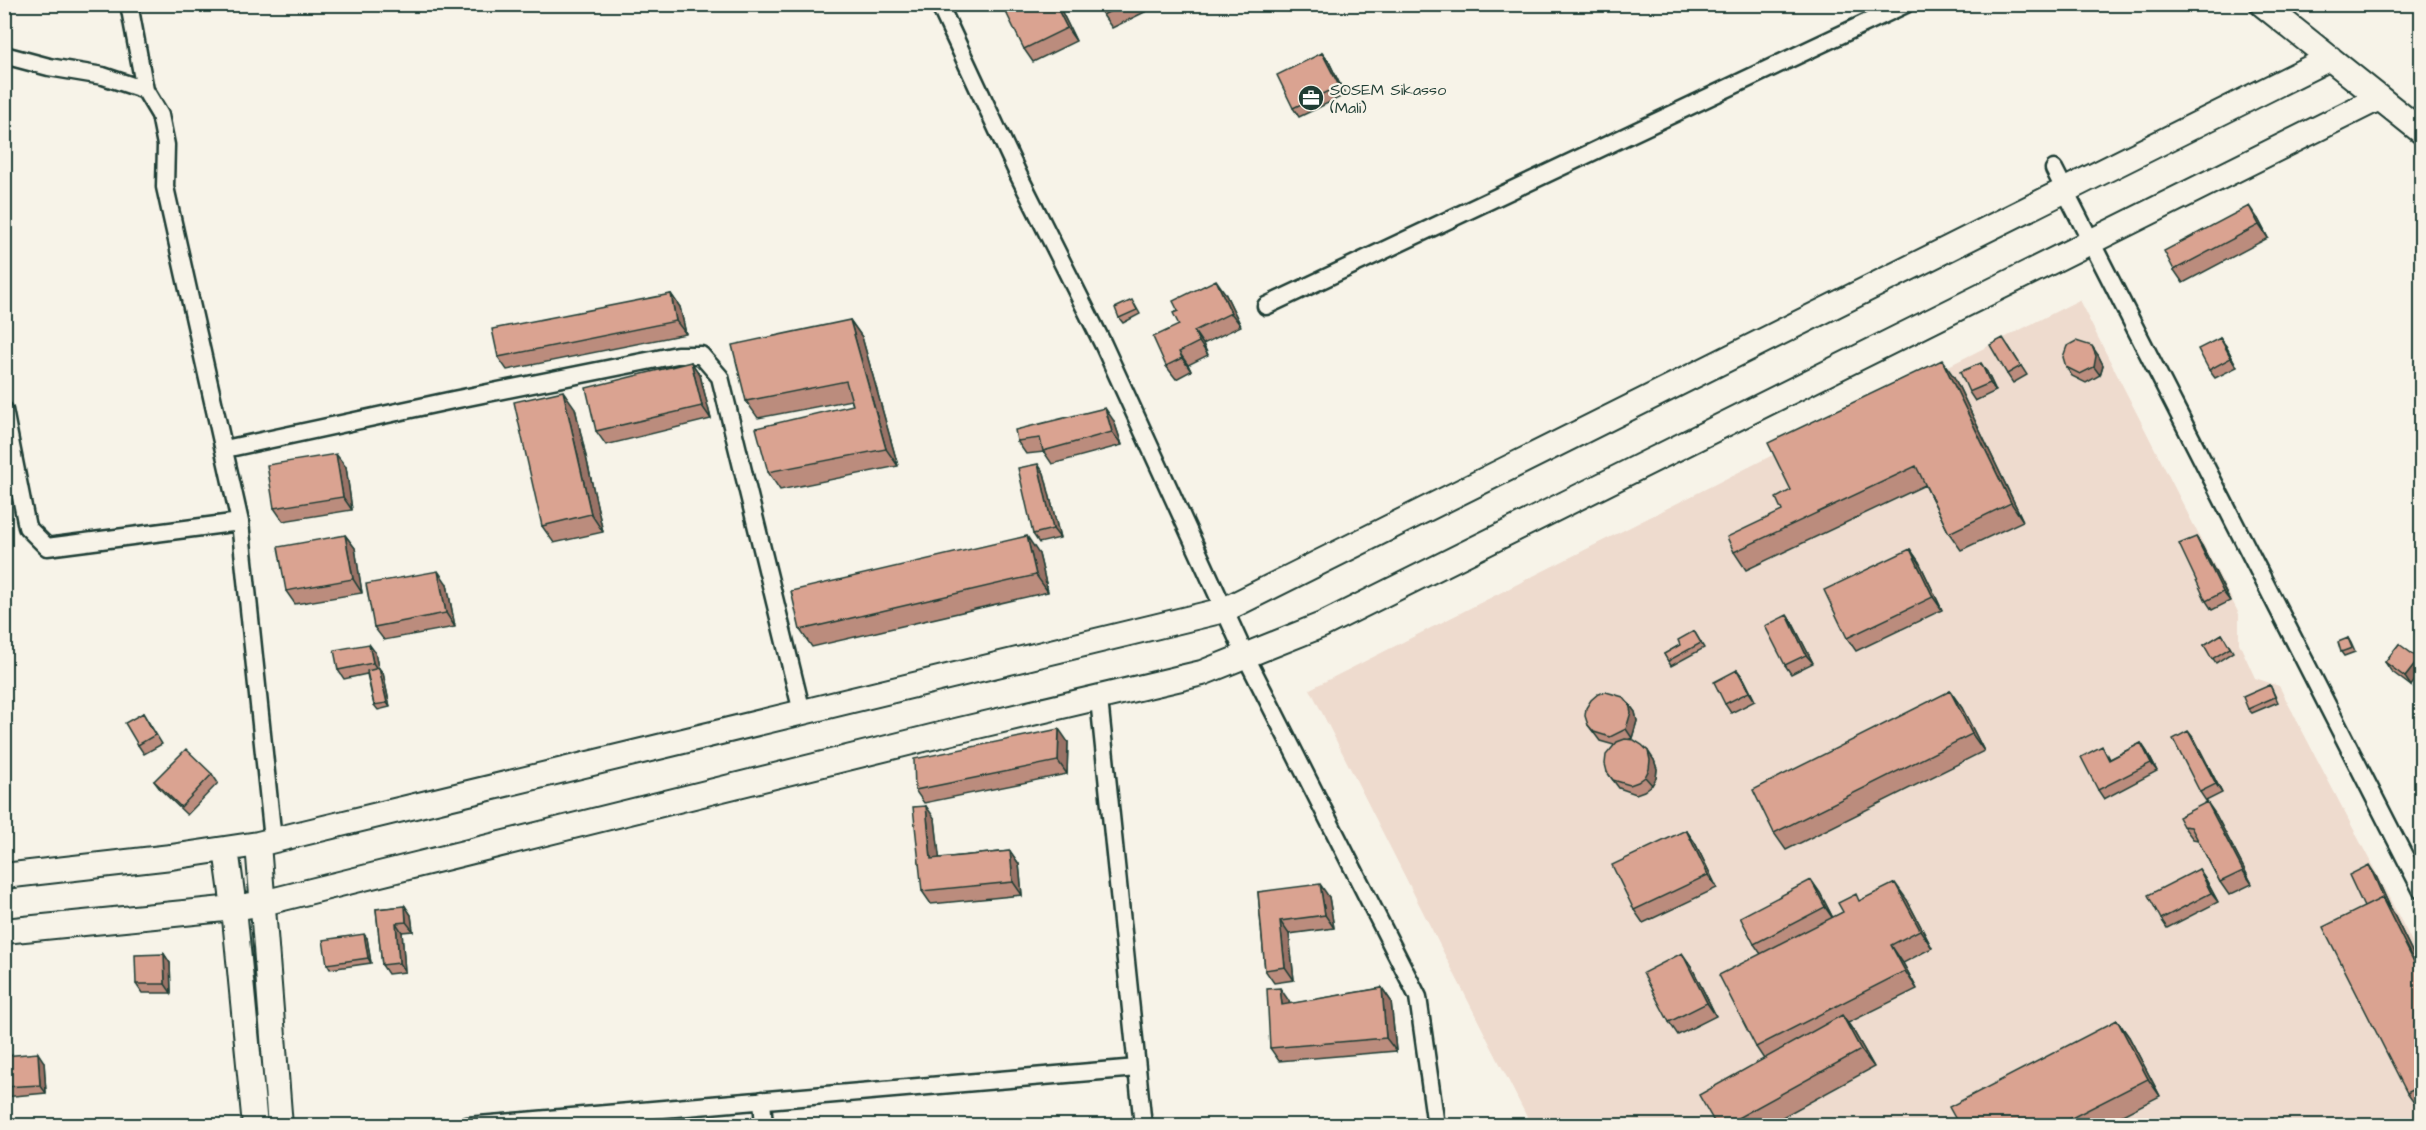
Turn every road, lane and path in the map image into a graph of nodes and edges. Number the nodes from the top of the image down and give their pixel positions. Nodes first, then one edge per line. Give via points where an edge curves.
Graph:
1 (129, 4) edge
2 (939, 4) edge
3 (1906, 4) edge
4 (2262, 4) edge
5 (4, 55) edge
6 (2330, 58) junction
7 (145, 90) junction
8 (2379, 98) junction
9 (2421, 132) edge
10 (2054, 169) dead end
11 (2065, 190) junction
12 (2092, 243) junction
13 (1266, 306) dead end
14 (4, 410) edge
15 (225, 449) junction
16 (240, 522) junction
17 (1224, 610) junction
18 (1245, 655) junction
19 (1099, 699) junction
20 (802, 712) junction
21 (265, 842) junction
22 (226, 849) junction
23 (4, 876) edge
24 (2421, 891) edge
25 (263, 903) junction
26 (234, 908) junction
27 (4, 931) edge
28 (1137, 1068) junction
29 (762, 1100) junction
30 (255, 1125) edge
31 (280, 1125) edge
32 (467, 1125) edge
33 (764, 1125) edge
34 (1143, 1125) edge
35 (1436, 1125) edge

1 - 7 street
2 - 17 street via 1103,344
3 - 13 street
4 - 6 street
5 - 7 street via 103,76
6 - 8 street
6 - 11 street
7 - 15 street via 160,115 166,145 165,187
8 - 9 street
8 - 12 street
10 - 11 street
11 - 12 street
11 - 17 street
12 - 18 street via 1322,625
12 - 24 street
14 - 16 street via 27,527 47,547
15 - 16 street
15 - 20 street via 665,357 701,355 720,377
16 - 21 street
17 - 18 street
17 - 20 street
18 - 19 street via 1202,673
18 - 35 street via 1418,997
19 - 25 street
19 - 28 street
20 - 21 street
21 - 22 street
21 - 25 street
22 - 23 street
22 - 26 street
25 - 26 street
25 - 31 street
26 - 27 street
26 - 30 street
28 - 29 street
28 - 34 street
29 - 32 street
29 - 33 street

